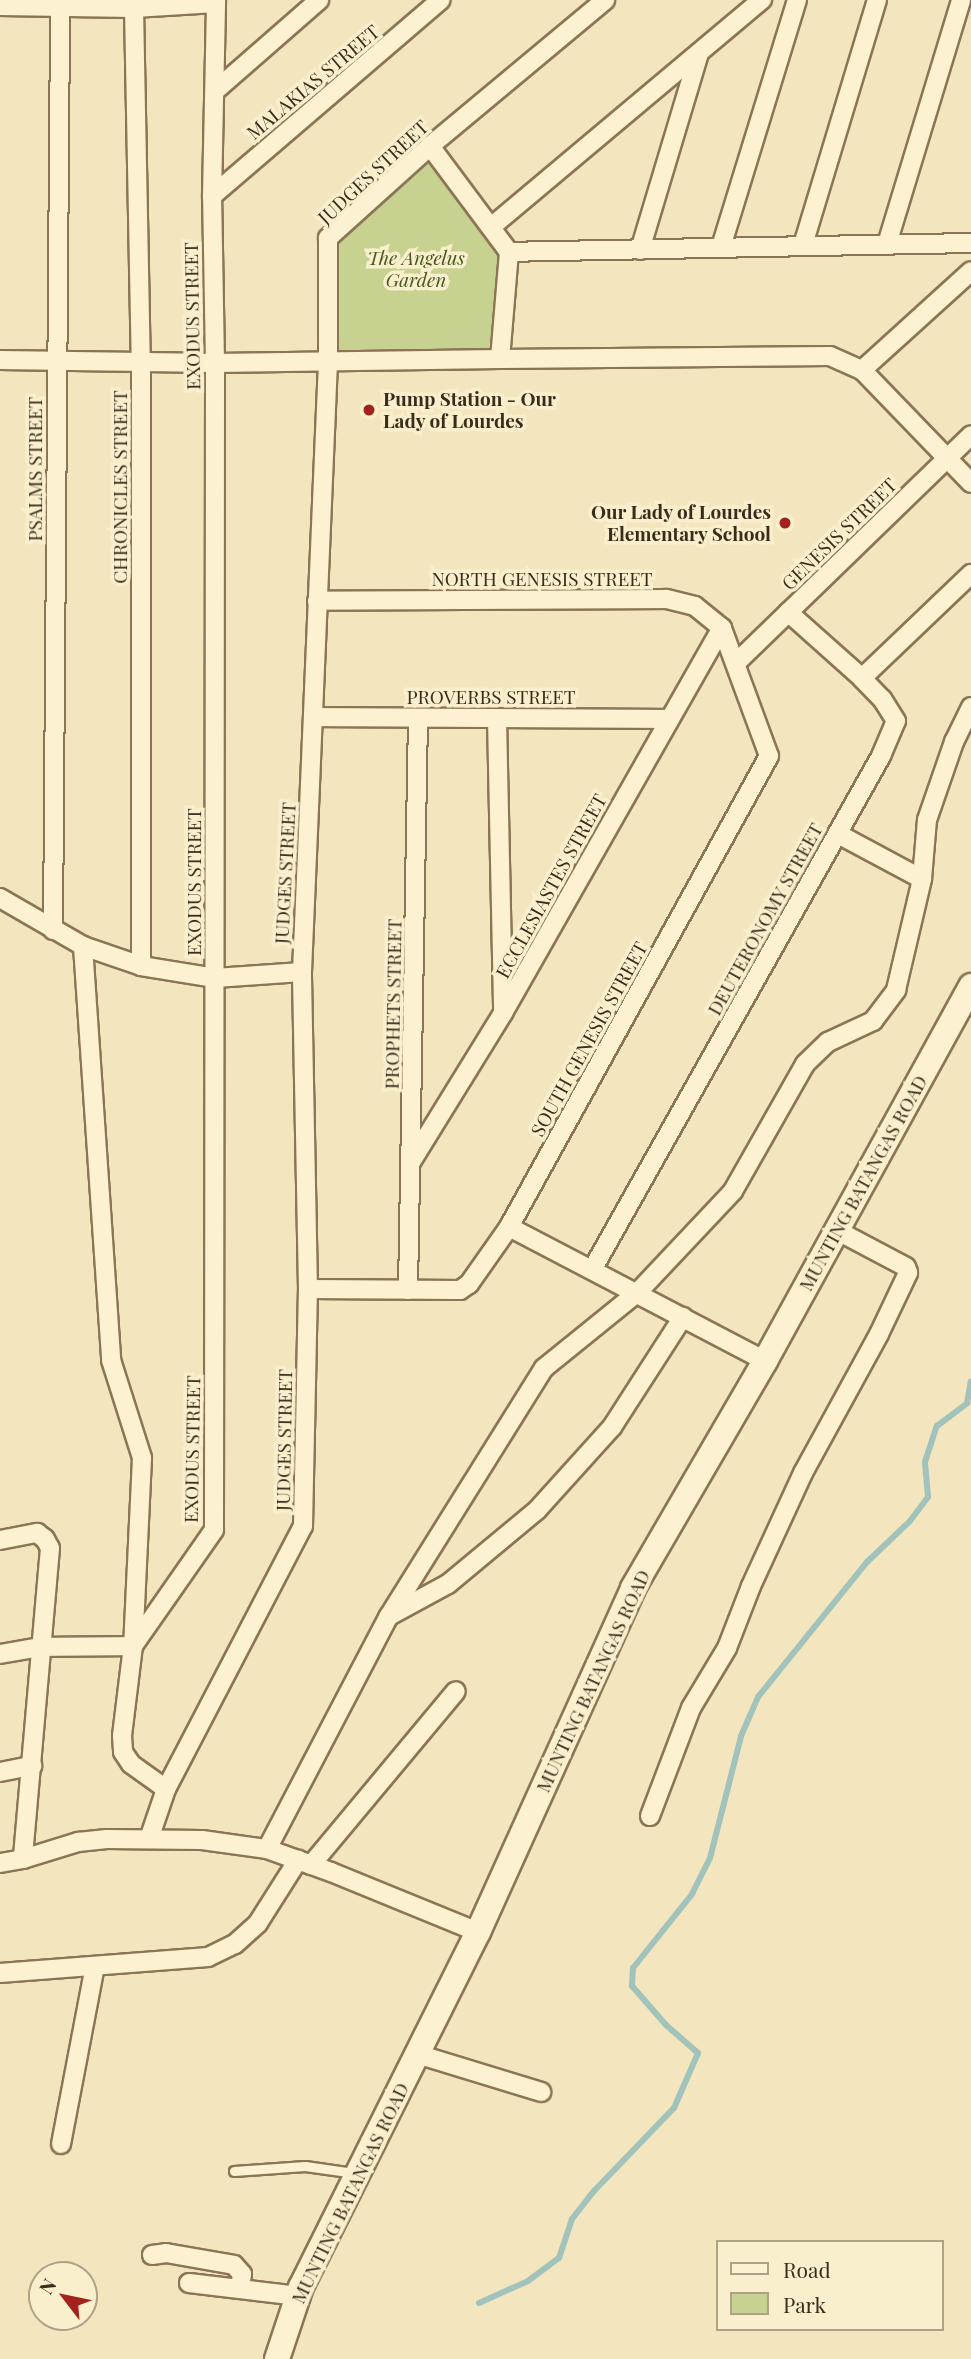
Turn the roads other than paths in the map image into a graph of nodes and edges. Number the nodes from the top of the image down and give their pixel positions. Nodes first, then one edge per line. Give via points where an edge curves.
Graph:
1 (319, 0) edge
2 (441, 0) edge
3 (605, 0) edge
4 (762, 0) edge
5 (797, 0) edge
6 (877, 0) edge
7 (961, 0) edge
8 (216, 2) edge
9 (0, 6) edge
10 (134, 8) junction
11 (60, 9) junction
12 (699, 53) junction
13 (216, 90) junction
14 (430, 146) junction
15 (212, 196) junction
16 (491, 227) junction
17 (971, 243) edge
18 (887, 244) junction
19 (803, 245) junction
20 (721, 247) junction
21 (640, 250) junction
22 (509, 252) junction
23 (971, 271) edge
24 (500, 359) junction
25 (0, 360) edge
26 (57, 360) junction
27 (141, 360) junction
28 (328, 361) junction
29 (215, 363) junction
30 (862, 370) junction
31 (971, 435) edge
32 (947, 459) junction
33 (971, 483) edge
34 (971, 573) edge
35 (317, 601) junction
36 (788, 612) junction
37 (722, 628) junction
38 (737, 662) junction
39 (862, 678) junction
40 (971, 707) edge
41 (314, 717) junction
42 (418, 718) junction
43 (497, 718) junction
44 (669, 719) junction
45 (838, 834) junction
46 (922, 879) junction
47 (0, 898) edge
48 (53, 930) junction
49 (83, 946) junction
50 (141, 966) junction
51 (302, 972) junction
52 (215, 978) junction
53 (971, 986) edge
54 (503, 1013) junction
55 (411, 1162) junction
56 (509, 1227) junction
57 (838, 1231) junction
58 (592, 1270) junction
59 (309, 1289) junction
60 (408, 1290) junction
61 (637, 1293) junction
62 (683, 1317) junction
63 (765, 1362) junction
64 (0, 1540) edge
65 (389, 1616) junction
66 (133, 1646) junction
67 (39, 1647) junction
68 (0, 1654) edge
69 (456, 1691) dead end
70 (33, 1766) junction
71 (0, 1772) edge
72 (166, 1789) junction
73 (650, 1816) dead end
74 (149, 1839) junction
75 (267, 1849) junction
76 (23, 1859) junction
77 (0, 1863) edge
78 (305, 1863) junction
79 (478, 1932) junction
80 (95, 1966) junction
81 (0, 1973) edge
82 (417, 2054) junction
83 (541, 2091) dead end
84 (61, 2144) dead end
85 (234, 2171) dead end
86 (357, 2174) junction
87 (152, 2255) dead end
88 (189, 2283) dead end
89 (240, 2288) junction
90 (298, 2296) junction
91 (276, 2359) edge

1 - 13 street
2 - 15 street, MALAKIAS STREET
3 - 14 street, JUDGES STREET
4 - 12 street
5 - 20 street
6 - 19 street
7 - 18 street
8 - 10 street
8 - 13 street, EXODUS STREET
9 - 11 street
10 - 11 street
10 - 27 street, CHRONICLES STREET
11 - 26 street, PSALMS STREET
12 - 16 street
12 - 21 street
13 - 15 street, EXODUS STREET
14 - 16 street
14 - 28 street, JUDGES STREET via 328,238
15 - 29 street, EXODUS STREET
16 - 22 street
17 - 18 street
18 - 19 street
19 - 20 street
20 - 21 street
21 - 22 street
22 - 24 street
23 - 30 street
24 - 28 street
24 - 30 street via 830,356
25 - 26 street
26 - 27 street
26 - 48 street, PSALMS STREET
27 - 29 street
27 - 50 street, CHRONICLES STREET
28 - 29 street
28 - 35 street, JUDGES STREET
29 - 52 street, EXODUS STREET
30 - 32 street
31 - 32 street, GENESIS STREET
32 - 33 street
32 - 36 street, GENESIS STREET
34 - 39 street
35 - 37 street, NORTH GENESIS STREET via 666,599 695,606
35 - 41 street, JUDGES STREET
36 - 38 street, GENESIS STREET
36 - 39 street, DEUTERONOMY STREET
37 - 38 street, NORTH GENESIS STREET
37 - 44 street, ECCLESIASTES STREET
38 - 56 street, SOUTH GENESIS STREET via 769,756
39 - 45 street, DEUTERONOMY STREET via 896,721
40 - 46 street via 927,820
41 - 42 street, PROVERBS STREET
41 - 51 street, JUDGES STREET
42 - 43 street, PROVERBS STREET
42 - 55 street, PROPHETS STREET
43 - 44 street, PROVERBS STREET
43 - 54 street
44 - 54 street, ECCLESIASTES STREET
45 - 46 street
45 - 58 street, DEUTERONOMY STREET
46 - 61 street via 896,990 873,1021 828,1042 805,1064 733,1191
47 - 48 street
48 - 49 street
49 - 50 street
49 - 66 street via 111,1360 142,1458
50 - 52 street
51 - 52 street
51 - 59 street, JUDGES STREET
52 - 66 street, EXODUS STREET via 214,1530
53 - 57 street, MUNTING BATANGAS ROAD
54 - 55 street, ECCLESIASTES STREET
55 - 60 street, PROPHETS STREET
56 - 58 street
56 - 60 street, SOUTH GENESIS STREET via 460,1290
57 - 63 street, MUNTING BATANGAS ROAD
57 - 73 street via 906,1267 908,1273 797,1484 727,1648 691,1707
58 - 61 street
59 - 60 street, SOUTH GENESIS STREET
59 - 72 street, JUDGES STREET via 303,1526
61 - 62 street
61 - 65 street via 544,1368
62 - 63 street
62 - 65 street via 612,1427 537,1510 447,1584
63 - 79 street, MUNTING BATANGAS ROAD via 633,1588
64 - 67 street via 37,1533 50,1548
65 - 75 street
66 - 67 street
66 - 72 street via 123,1752 131,1764
67 - 68 street
67 - 70 street
69 - 78 street
70 - 71 street
70 - 76 street
72 - 74 street, JUDGES STREET
74 - 75 street
74 - 76 street via 78,1842
75 - 78 street
76 - 77 street
78 - 79 street
78 - 80 street via 258,1923 222,1951 208,1957
79 - 82 street, MUNTING BATANGAS ROAD
80 - 81 street
80 - 84 street
82 - 83 street
82 - 86 street, MUNTING BATANGAS ROAD
85 - 86 lane via 305,2166
86 - 90 street, MUNTING BATANGAS ROAD
87 - 89 street via 166,2253 234,2265 242,2274
88 - 89 street
89 - 90 street
90 - 91 street, MUNTING BATANGAS ROAD

